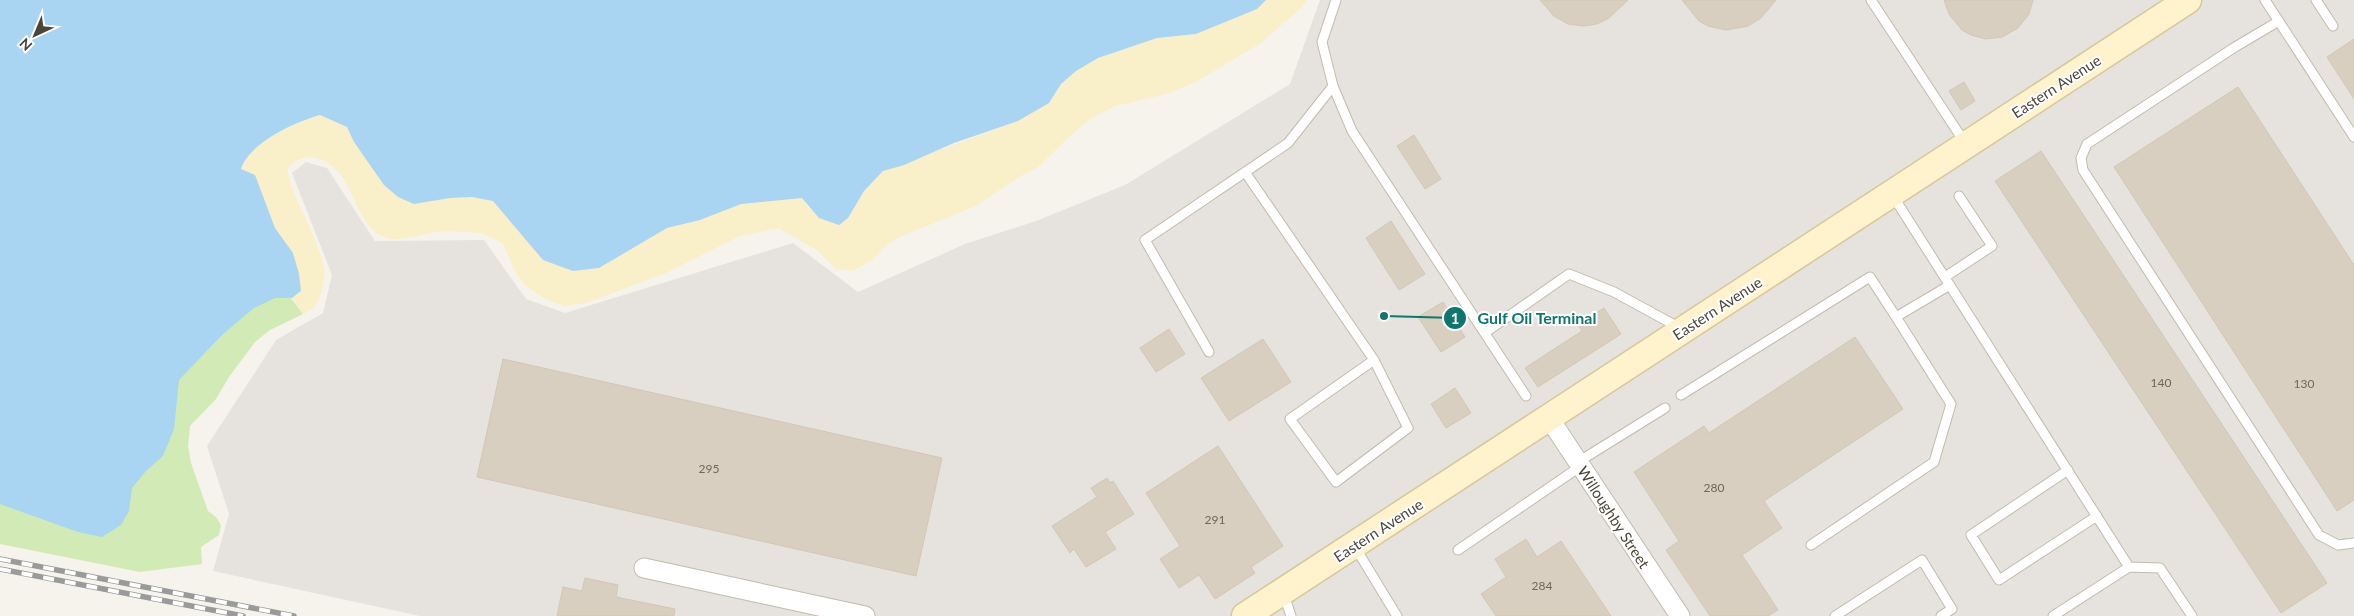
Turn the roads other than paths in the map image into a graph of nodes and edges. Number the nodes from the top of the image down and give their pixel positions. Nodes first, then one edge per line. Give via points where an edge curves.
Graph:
1 (1336, 0) edge
2 (1871, 0) edge
3 (2188, 0) edge
4 (2265, 0) edge
5 (2316, 0) edge
6 (2280, 22) junction
7 (2333, 26) dead end
8 (1332, 86) junction
9 (2354, 137) edge
10 (1966, 145) junction
11 (1245, 172) junction
12 (1892, 194) junction
13 (1959, 196) dead end
14 (1947, 281) junction
15 (1896, 318) junction
16 (1683, 330) junction
17 (1486, 332) junction
18 (1209, 352) dead end
19 (1374, 360) junction
20 (1681, 395) dead end
21 (1526, 396) dead end
22 (1665, 408) dead end
23 (1549, 418) junction
24 (1580, 464) junction
25 (2068, 470) junction
26 (2097, 516) junction
27 (2354, 543) edge
28 (1354, 545) junction
29 (1811, 545) dead end
30 (1458, 550) dead end
31 (2129, 567) junction
32 (644, 568) dead end
33 (1283, 592) junction
34 (865, 616) edge
35 (1245, 616) edge
36 (1291, 616) edge
37 (1397, 616) edge
38 (1680, 616) edge
39 (1835, 616) edge
40 (1942, 616) edge
41 (2052, 616) edge
42 (2192, 616) edge

1 - 8 lane via 1322,42
2 - 10 lane
3 - 10 main road, Eastern Avenue
4 - 6 lane
5 - 7 lane
6 - 9 lane
6 - 27 lane via 2235,47 2087,144 2082,158 2083,170 2319,535 2338,545
8 - 11 lane via 1288,143
8 - 17 lane via 1352,131
10 - 12 main road, Eastern Avenue
11 - 18 lane via 1145,240
11 - 19 lane
12 - 14 lane
12 - 16 main road, Eastern Avenue
13 - 14 lane via 1992,246
14 - 15 lane
14 - 25 lane
15 - 20 lane via 1870,278
15 - 29 lane via 1951,404 1934,462
16 - 17 lane via 1614,292 1569,274
16 - 23 main road, Eastern Avenue
17 - 21 lane
19 - 19 lane via 1290,419 1336,482 1408,428
22 - 24 lane
23 - 24 street, Willoughby Street
23 - 28 main road, Eastern Avenue
24 - 30 lane
24 - 38 street, Willoughby Street
25 - 26 lane
25 - 26 lane via 1971,536 1999,580
26 - 31 lane
28 - 33 main road, Eastern Avenue
28 - 37 lane
31 - 41 lane
31 - 42 lane via 2160,568
32 - 34 street
33 - 35 main road, Eastern Avenue
33 - 36 lane
39 - 40 lane via 1922,560 1952,609

